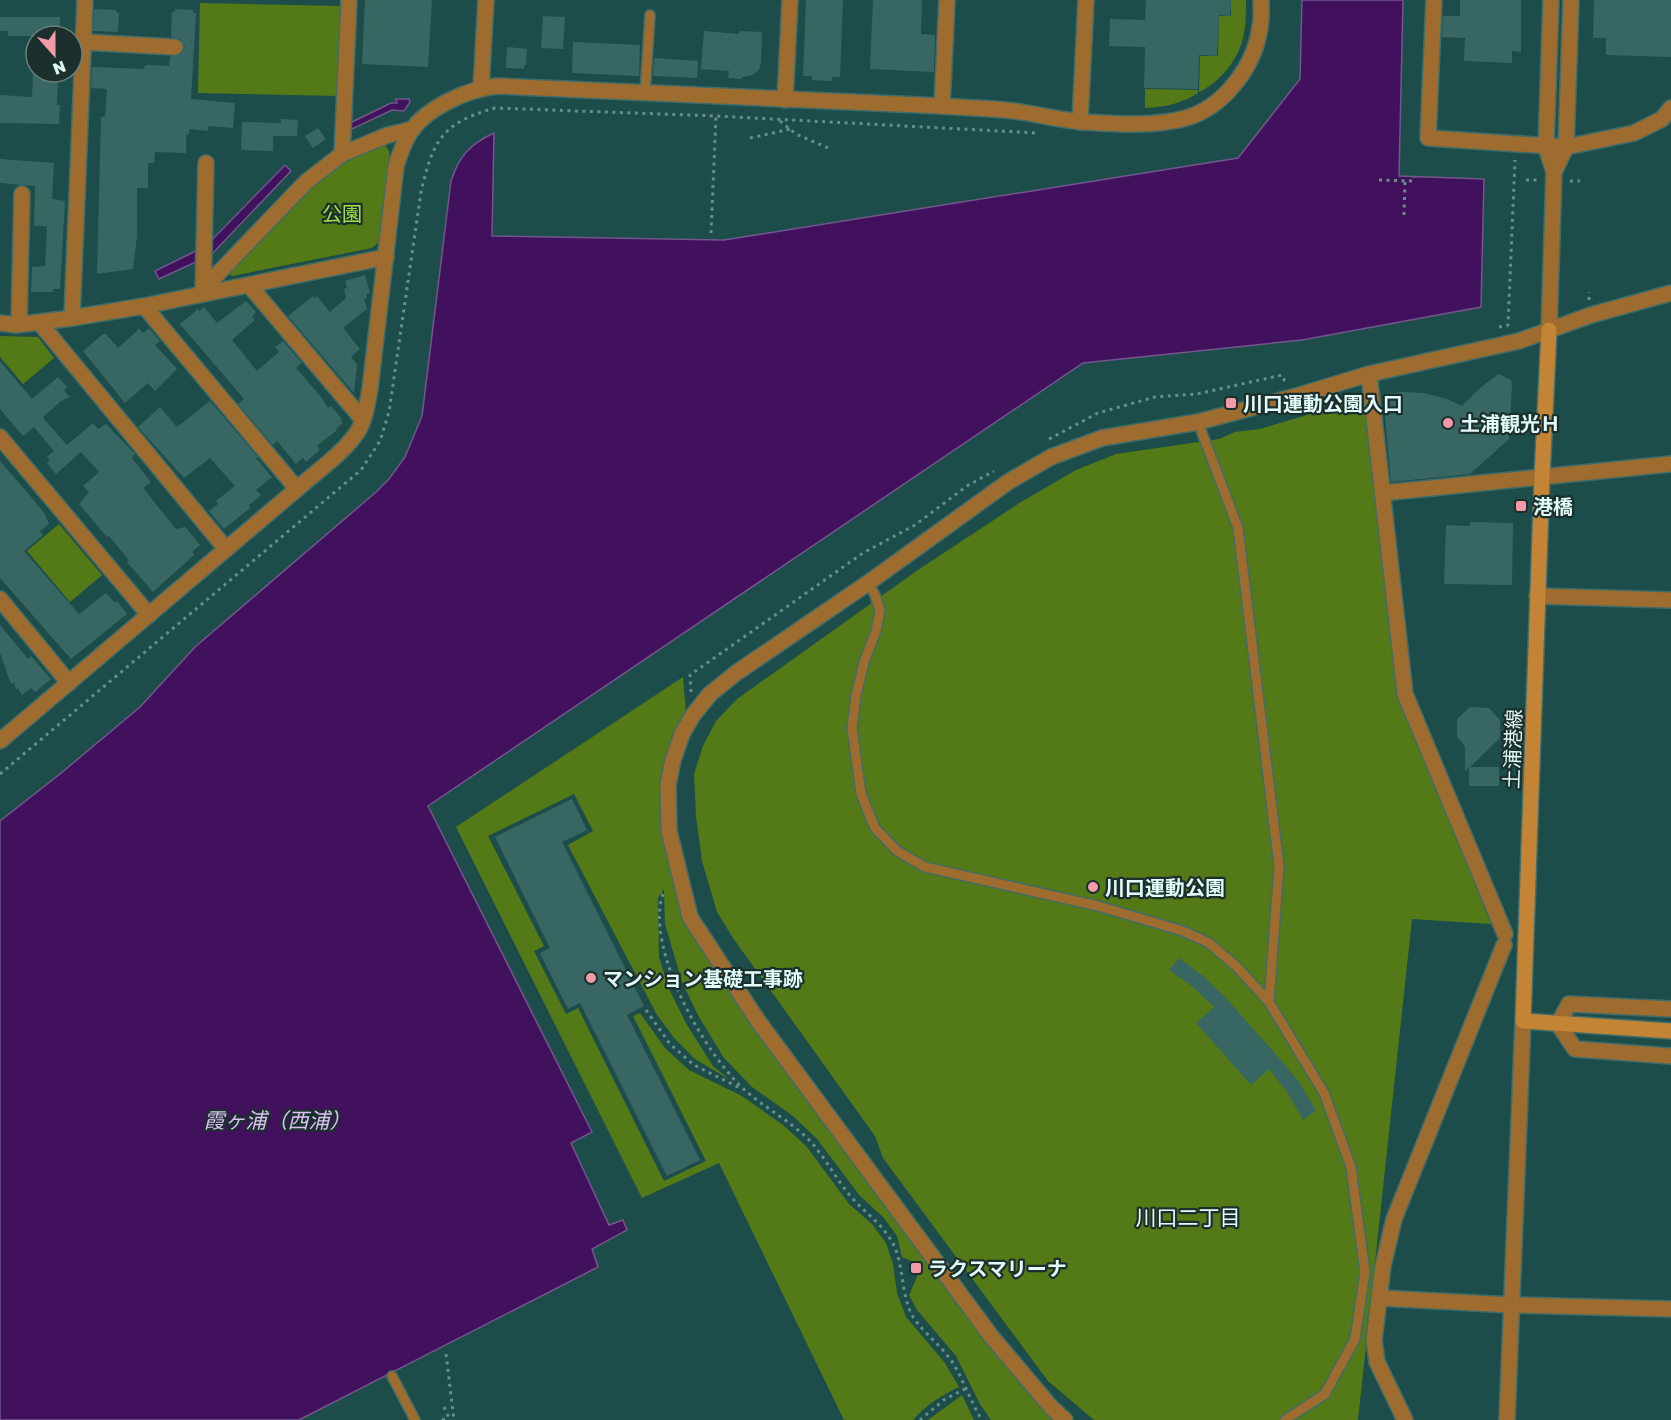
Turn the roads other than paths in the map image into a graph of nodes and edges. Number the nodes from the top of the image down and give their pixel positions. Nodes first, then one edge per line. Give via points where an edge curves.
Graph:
1 (85, 0) edge
2 (349, 0) edge
3 (486, 0) edge
4 (790, 0) edge
5 (947, 0) edge
6 (1086, 0) edge
7 (1261, 0) edge
8 (1434, 0) edge
9 (1551, 0) edge
10 (1571, 0) edge
11 (650, 15) dead end
12 (84, 24) edge
13 (84, 42) edge
14 (175, 47) dead end
15 (81, 84) edge
16 (481, 88) junction
17 (645, 93) junction
18 (785, 100) junction
19 (942, 106) junction
20 (1668, 115) edge
21 (1080, 122) junction
22 (413, 129) junction
23 (1546, 147) junction
24 (1566, 147) junction
25 (342, 154) junction
26 (206, 164) dead end
27 (1554, 172) junction
28 (22, 194) dead end
29 (387, 257) junction
30 (249, 285) junction
31 (1671, 293) edge
32 (203, 294) junction
33 (144, 306) junction
34 (72, 318) junction
35 (39, 322) junction
36 (0, 323) edge
37 (19, 324) junction
38 (1549, 330) junction
39 (1369, 374) junction
40 (363, 420) junction
41 (1198, 422) junction
42 (0, 437) edge
43 (1671, 464) edge
44 (1542, 477) junction
45 (297, 489) junction
46 (1382, 494) junction
47 (226, 549) junction
48 (868, 583) junction
49 (1538, 596) junction
50 (0, 599) edge
51 (1671, 600) edge
52 (149, 615) junction
53 (69, 683) junction
54 (0, 741) edge
55 (1269, 1002) junction
56 (1671, 1009) edge
57 (1523, 1021) junction
58 (1558, 1024) junction
59 (1671, 1031) edge
60 (1671, 1056) edge
61 (1380, 1298) junction
62 (1512, 1305) junction
63 (1671, 1309) edge
64 (392, 1376) dead end
65 (415, 1420) edge
66 (1065, 1420) edge
67 (1285, 1420) edge
68 (1405, 1420) edge
69 (1508, 1420) edge

1 - 12 street
2 - 25 street
3 - 16 street
4 - 18 street
5 - 19 street
6 - 21 street
7 - 21 street via 1260,28 1246,69 1215,103 1188,117 1166,122
8 - 23 street via 1428,138
9 - 23 street
10 - 24 street
11 - 17 lane
13 - 14 street
15 - 34 street
16 - 17 street
16 - 22 street via 442,105
17 - 18 street
18 - 19 street
19 - 21 street via 1014,111
20 - 24 street via 1634,133
22 - 25 street
22 - 29 street via 396,166
23 - 24 street
23 - 27 street
24 - 27 street
25 - 32 street via 279,207
26 - 32 street
27 - 38 street
28 - 37 street
29 - 30 street
29 - 40 street
30 - 32 street
30 - 40 street
31 - 38 street
32 - 33 street
33 - 34 street
33 - 45 street
34 - 35 street
35 - 37 street
35 - 47 street
36 - 37 street
38 - 39 street via 1515,342
38 - 44 main road, 土浦港線
39 - 41 street
39 - 46 street
40 - 45 street via 345,447
41 - 48 street via 1102,438 1051,457 1008,482
41 - 55 lane via 1238,528 1279,866
42 - 52 street
43 - 44 street
44 - 46 street
44 - 49 main road, 土浦港線
45 - 47 street
46 - 61 street via 1405,694 1504,940 1394,1219
47 - 52 street
48 - 55 lane via 880,610 864,662 852,728 861,794 876,828 897,851 925,867 1098,906 1183,931 1209,943
48 - 66 street via 736,673 710,694 693,715 682,734 668,785 669,831 679,878 690,917 758,1021 991,1336
49 - 51 street
49 - 57 main road, 土浦港線
50 - 53 street
52 - 53 street
53 - 54 street
55 - 67 lane via 1324,1093 1347,1151 1365,1272 1355,1339 1325,1394
56 - 58 street via 1569,1004
57 - 58 main road
57 - 62 street
58 - 59 main road
58 - 60 street via 1575,1049
61 - 62 street
61 - 68 street via 1374,1340 1377,1362
62 - 63 street
62 - 69 street
64 - 65 lane

